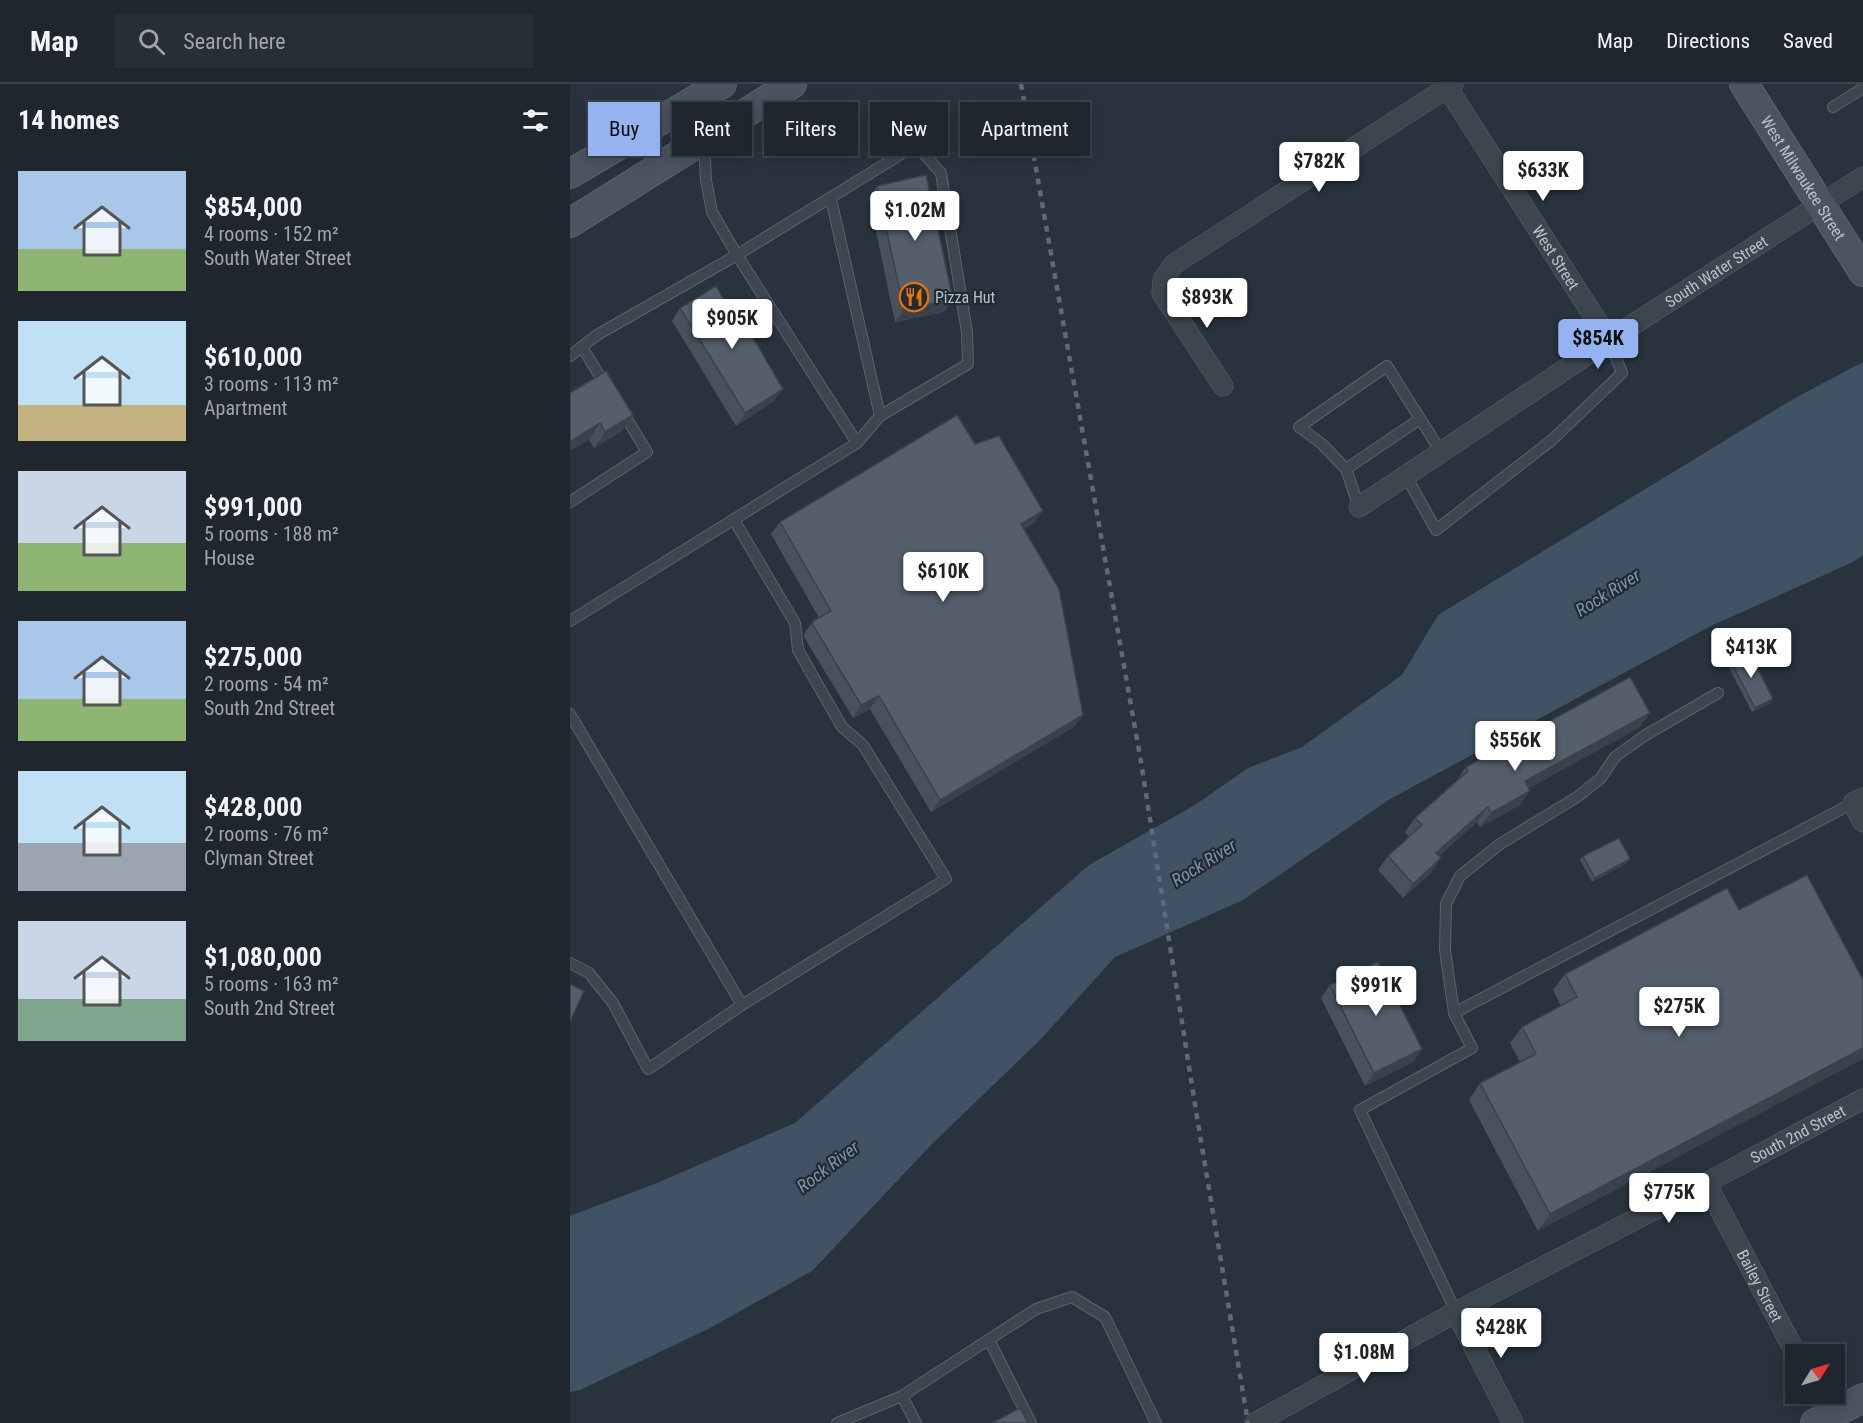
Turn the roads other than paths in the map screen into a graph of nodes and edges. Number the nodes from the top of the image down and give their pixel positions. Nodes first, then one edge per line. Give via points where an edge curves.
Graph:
1 (722, 84) edge
2 (792, 84) edge
3 (1744, 84) edge
4 (1449, 85) edge
5 (1863, 87) edge
6 (693, 89) dead end
7 (683, 102) edge
8 (692, 102) edge
9 (1833, 107) dead end
10 (752, 109) edge
11 (672, 114) edge
12 (677, 156) edge
13 (704, 156) edge
14 (570, 174) edge
15 (1863, 177) edge
16 (831, 199) junction
17 (1819, 205) junction
18 (570, 223) edge
19 (737, 255) junction
20 (1863, 272) edge
21 (1609, 340) junction
22 (582, 347) junction
23 (570, 356) edge
24 (1223, 386) dead end
25 (880, 416) junction
26 (1420, 419) junction
27 (857, 443) junction
28 (1441, 452) junction
29 (1346, 469) junction
30 (1406, 476) junction
31 (570, 501) edge
32 (1359, 507) joint
33 (734, 519) junction
34 (570, 621) edge
35 (1718, 693) dead end
36 (570, 714) edge
37 (1858, 801) edge
38 (1863, 822) edge
39 (570, 963) edge
40 (742, 1005) junction
41 (1454, 1013) junction
42 (1863, 1099) edge
43 (1706, 1184) junction
44 (1456, 1312) junction
45 (989, 1340) junction
46 (1791, 1344) edge
47 (902, 1396) junction
48 (1863, 1398) edge
49 (1823, 1414) edge
50 (837, 1423) edge
51 (916, 1423) edge
52 (1031, 1423) edge
53 (1156, 1423) edge
54 (1255, 1423) edge
55 (1513, 1423) edge

1 - 8 main road
2 - 10 main road
3 - 17 main road, West Milwaukee Street
4 - 21 street, West Street
4 - 24 street via 1174,264 1163,280 1162,294
5 - 9 lane
6 - 7 lane
11 - 14 main road
12 - 18 main road
13 - 19 lane via 712,212
15 - 17 street, South Water Street
16 - 19 lane
16 - 25 lane
16 - 25 lane via 916,145 941,173 967,332 968,363
17 - 20 main road, West Milwaukee Street
17 - 21 street, South Water Street
19 - 22 lane
19 - 27 lane
21 - 28 street, South Water Street
21 - 30 lane via 1622,373 1552,440 1436,530
22 - 23 lane
22 - 31 lane via 647,452
25 - 27 lane
26 - 28 lane
26 - 29 lane
26 - 29 lane via 1387,366 1299,427
27 - 33 lane
28 - 30 street, South Water Street
29 - 32 lane
30 - 32 street, South Water Street
33 - 34 lane
33 - 40 lane via 795,623 798,650 842,726 863,745 946,879
35 - 41 lane via 1644,736 1615,757 1600,779 1577,797 1500,844 1460,876 1446,904 1446,950
36 - 40 lane
37 - 38 street
37 - 41 lane
39 - 40 lane via 589,973 613,1003 648,1069
41 - 44 lane via 1472,1048 1360,1110
42 - 43 street, South 2nd Street
43 - 44 street, South 2nd Street
43 - 46 street, Bailey Street
44 - 54 street, South 2nd Street
44 - 55 street
45 - 47 lane
45 - 52 lane
45 - 53 lane via 1036,1309 1072,1297 1105,1317
47 - 50 lane
47 - 51 lane
48 - 49 main road

